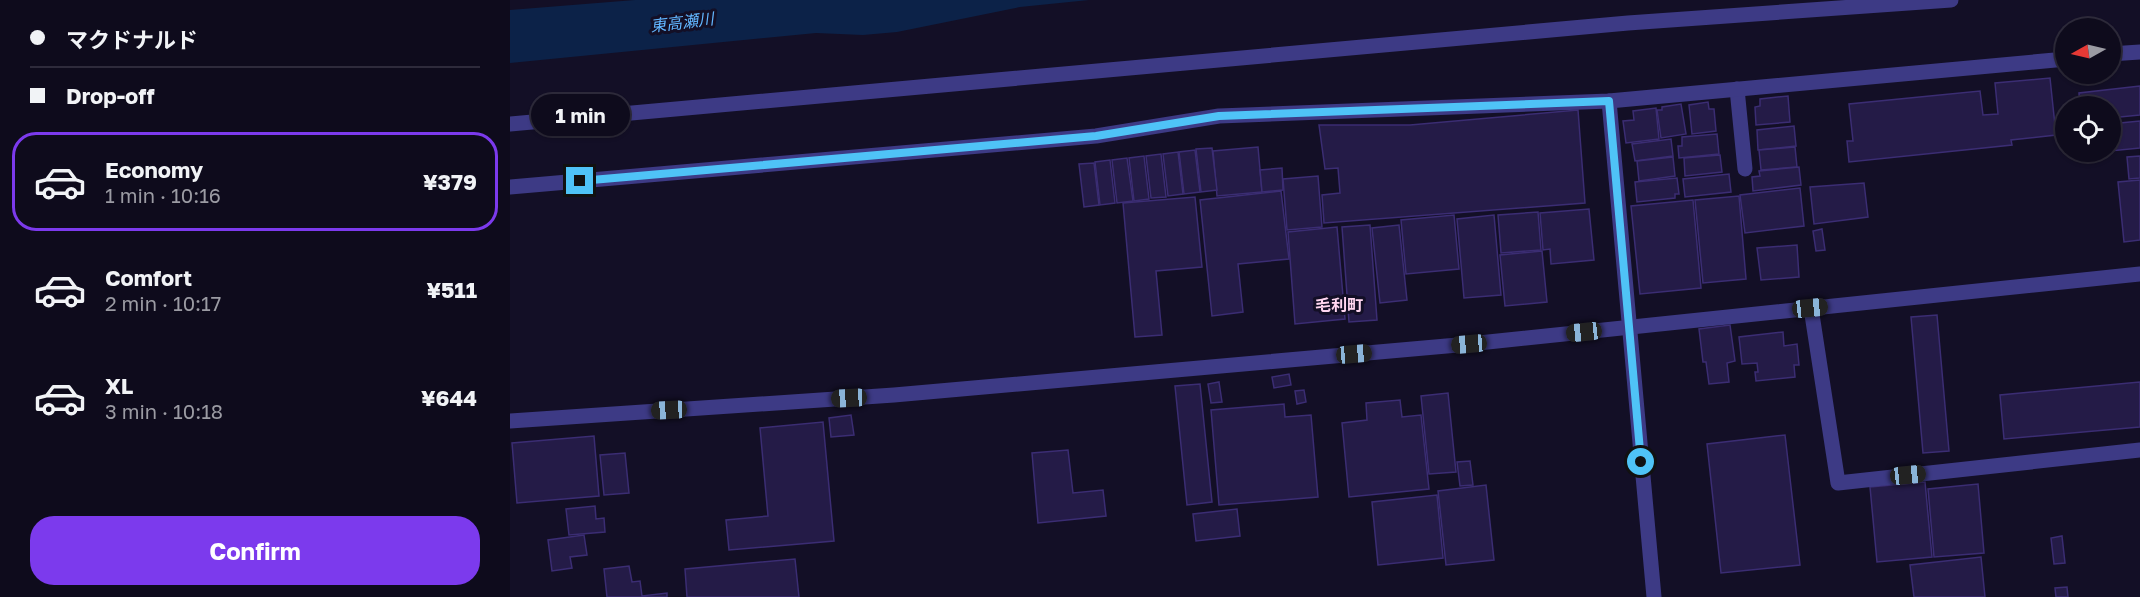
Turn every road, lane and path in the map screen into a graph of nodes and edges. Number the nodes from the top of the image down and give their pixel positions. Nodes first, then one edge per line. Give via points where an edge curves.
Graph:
1 (1952, 0) edge
2 (2140, 52) edge
3 (2121, 53) edge
4 (2055, 59) edge
5 (1737, 89) junction
6 (1609, 101) junction
7 (510, 124) edge
8 (1745, 169) dead end
9 (510, 187) edge
10 (2140, 274) edge
11 (1810, 308) junction
12 (1629, 327) junction
13 (510, 421) edge
14 (2140, 450) edge
15 (1654, 597) edge

1 - 7 street via 1628,23
2 - 3 street
4 - 5 street
5 - 6 street
5 - 8 street
6 - 9 street via 1219,116 1096,136
6 - 12 street
10 - 11 street
11 - 12 street
11 - 14 street via 1838,483
12 - 13 street via 894,395
12 - 15 street

